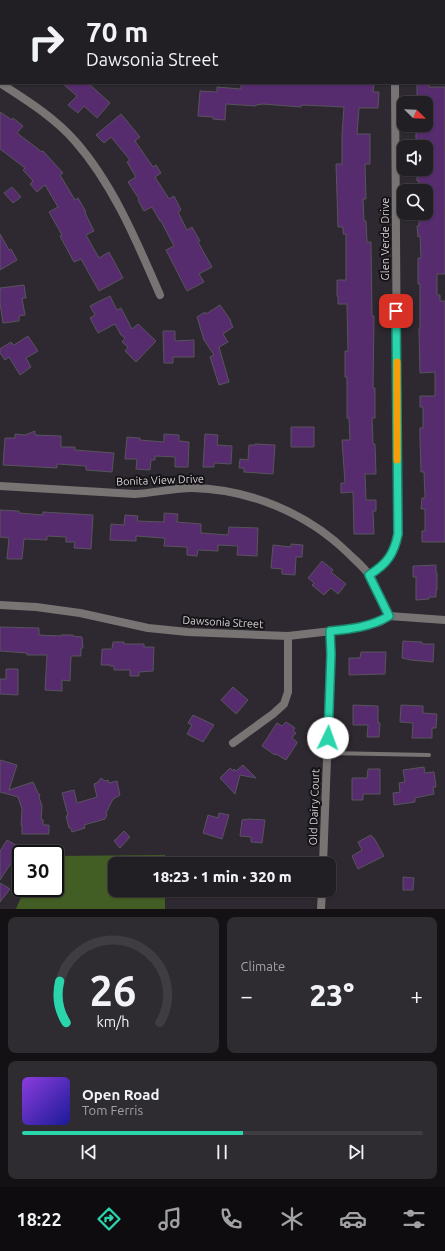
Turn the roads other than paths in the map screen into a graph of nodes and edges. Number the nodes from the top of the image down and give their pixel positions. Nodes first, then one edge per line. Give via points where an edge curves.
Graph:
1 (2, 84) edge
2 (395, 84) edge
3 (160, 295) dead end
4 (0, 486) edge
5 (369, 575) junction
6 (0, 605) edge
7 (389, 616) junction
8 (445, 620) edge
9 (330, 631) junction
10 (288, 636) junction
11 (233, 743) dead end
12 (327, 753) junction
13 (429, 755) dead end
14 (323, 857) edge
15 (322, 897) edge
16 (321, 909) edge

1 - 3 street via 49,117 74,140 95,166 134,236
2 - 5 street, Glen Verde Drive via 398,534 389,558
4 - 5 street, Bonita View Drive via 135,494 193,488 232,493 285,510 316,527 344,549
5 - 7 street, Bonita View Drive
6 - 10 street, Dawsonia Street via 80,613 148,628
7 - 8 street, Dawsonia Street
7 - 9 street, Dawsonia Street via 380,622
9 - 10 street, Dawsonia Street
9 - 12 street, Old Dairy Court
10 - 11 street via 288,692 284,704
12 - 13 lane
12 - 14 street, Old Dairy Court
15 - 16 street

